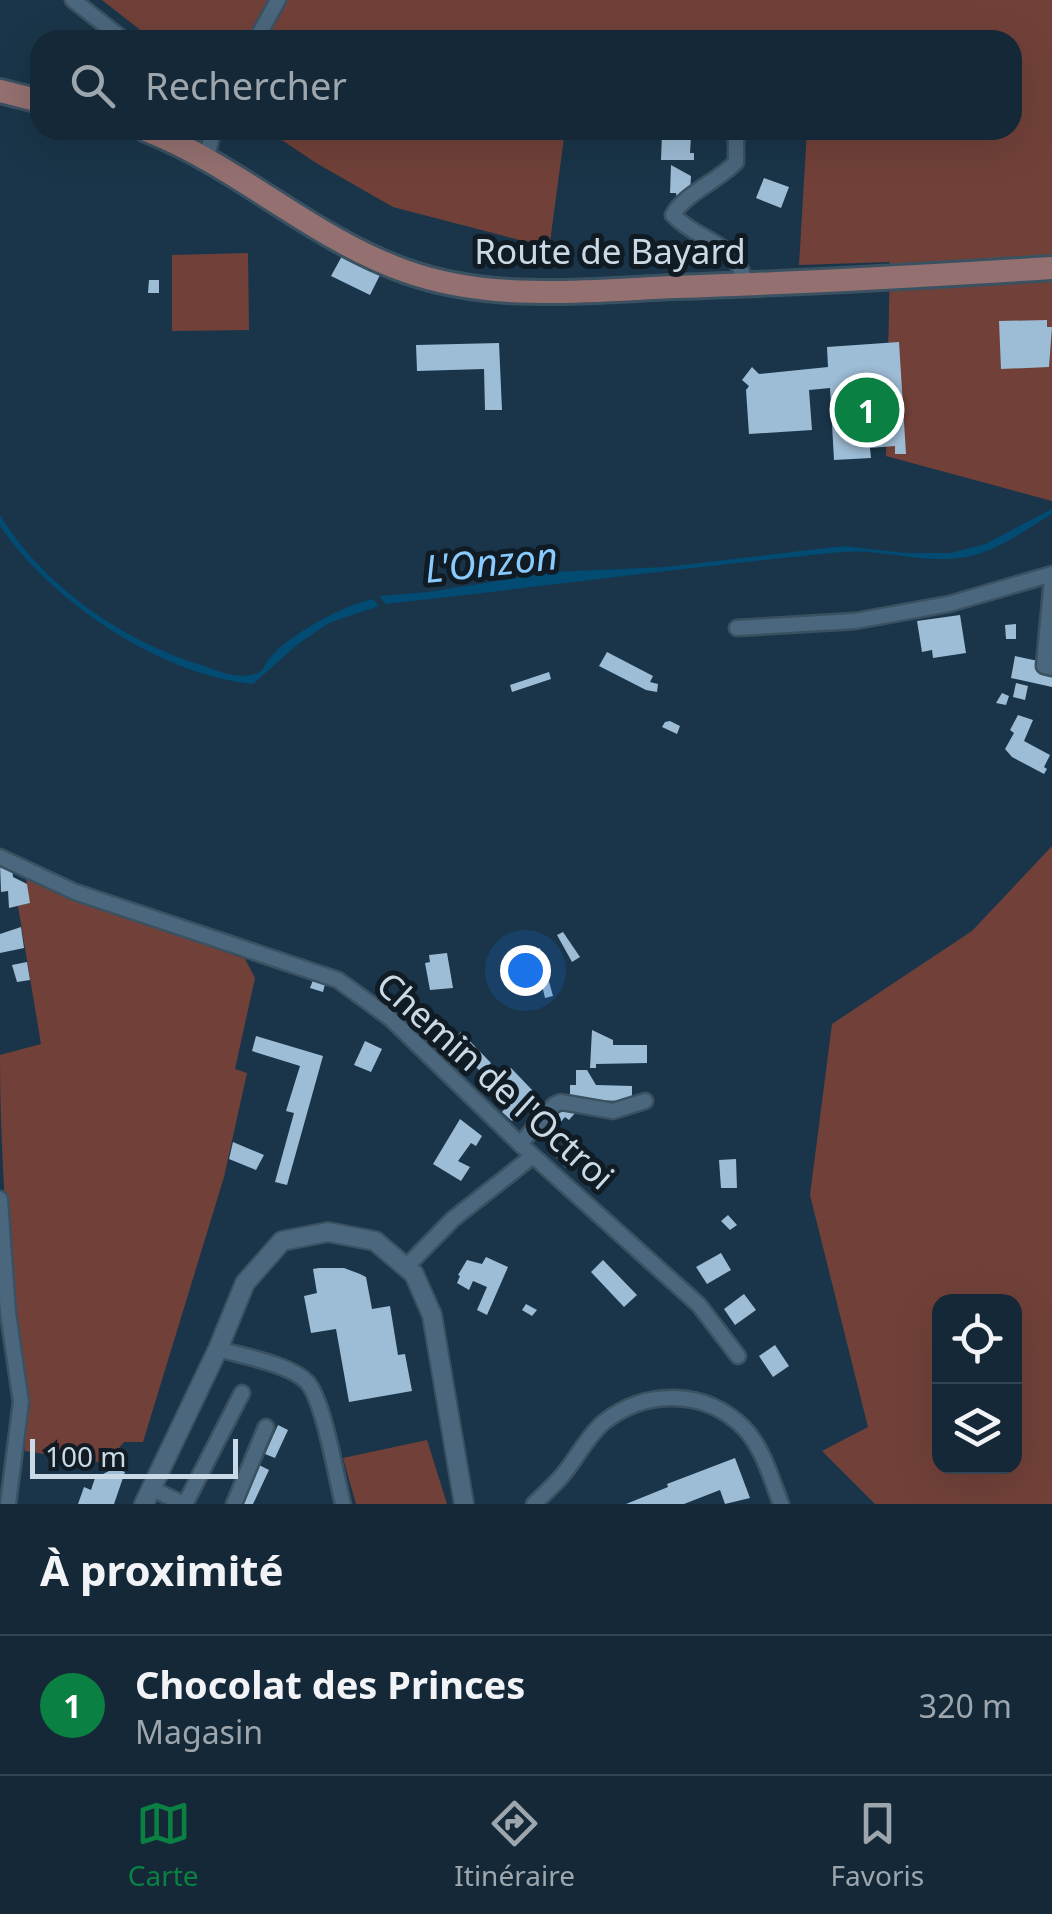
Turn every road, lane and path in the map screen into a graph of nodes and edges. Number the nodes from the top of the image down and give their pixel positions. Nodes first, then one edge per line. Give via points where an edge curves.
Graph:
1 (73, 0) edge
2 (278, 0) edge
3 (111, 30) edge
4 (262, 30) edge
5 (0, 91) edge
6 (30, 98) edge
7 (168, 140) edge
8 (211, 140) edge
9 (736, 140) edge
10 (208, 158) junction
11 (1052, 268) edge
12 (746, 285) junction
13 (1052, 576) edge
14 (737, 628) dead end
15 (1052, 668) edge
16 (0, 857) edge
17 (645, 1101) dead end
18 (520, 1144) junction
19 (533, 1156) junction
20 (0, 1199) edge
21 (406, 1268) junction
22 (218, 1349) junction
23 (738, 1356) dead end
24 (242, 1393) dead end
25 (266, 1427) dead end
26 (147, 1496) edge
27 (180, 1503) edge
28 (8, 1504) edge
29 (234, 1504) edge
30 (343, 1504) edge
31 (464, 1504) edge
32 (534, 1504) edge
33 (781, 1504) edge

1 - 3 street
2 - 4 street
5 - 6 main road
7 - 10 main road, Route de Bayard
8 - 10 street
9 - 12 street via 736,162 673,215 722,246 742,266
10 - 12 main road, Route de Bayard via 351,248 431,280 506,292
11 - 12 main road, Route de Bayard
13 - 14 street via 856,621
13 - 15 street via 1044,666
16 - 18 street, Chemin de l'Octroi via 75,892 338,980 390,1018
17 - 18 street via 613,1111 561,1102
18 - 19 street, Chemin de l'Octroi
19 - 21 street via 453,1218
19 - 23 street, Chemin de l'Octroi via 699,1305
20 - 28 street via 21,1402
21 - 22 street via 376,1240 328,1232 282,1241 245,1283
21 - 31 street via 432,1314
22 - 26 street
22 - 30 street via 307,1382
24 - 27 street
25 - 29 street
26 - 27 street
32 - 33 street via 600,1424 630,1405 672,1395 718,1409 744,1429 764,1458

